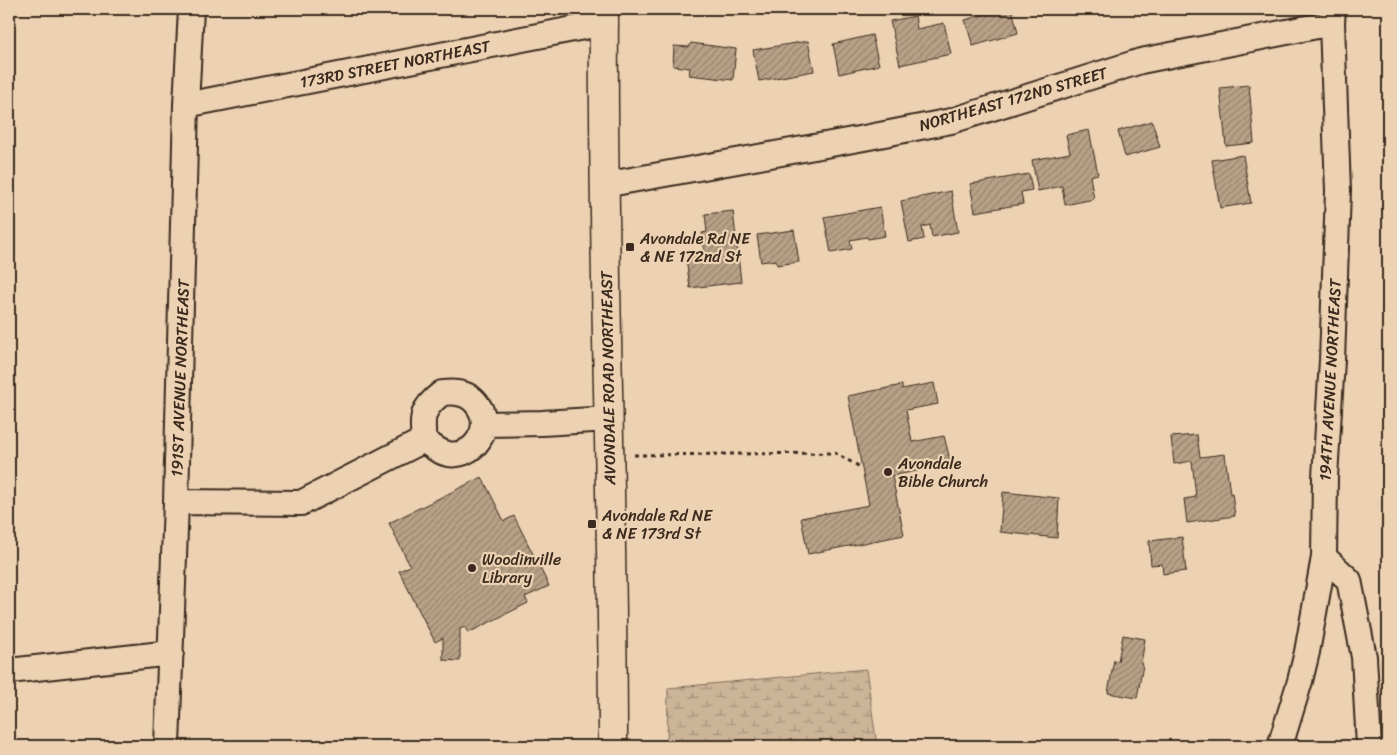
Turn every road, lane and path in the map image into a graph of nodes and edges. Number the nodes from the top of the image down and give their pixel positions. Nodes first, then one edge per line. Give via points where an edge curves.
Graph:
1 (191, 9) edge
2 (604, 16) edge
3 (1333, 16) edge
4 (186, 105) junction
5 (604, 185) junction
6 (609, 419) junction
7 (484, 424) junction
8 (424, 440) junction
9 (628, 455) dead end
10 (862, 468) dead end
11 (176, 502) junction
12 (1324, 557) junction
13 (170, 653) junction
14 (9, 671) edge
15 (166, 746) edge
16 (614, 746) edge
17 (1280, 746) edge
18 (1369, 746) edge

1 - 4 street, 191ST AVENUE NORTHEAST
2 - 4 street, 173RD STREET NORTHEAST
2 - 5 main road, AVONDALE ROAD NORTHEAST
3 - 5 street, NORTHEAST 172ND STREET via 1141,61 951,121
3 - 12 street, 194TH AVENUE NORTHEAST via 1338,191
4 - 11 street, 191ST AVENUE NORTHEAST
5 - 6 main road, AVONDALE ROAD NORTHEAST
6 - 7 street
6 - 16 main road, AVONDALE ROAD NORTHEAST
7 - 8 street via 481,438 465,452 449,454
7 - 8 street via 483,413 467,395 442,393 432,401 422,418
8 - 11 street via 300,503
9 - 10 path via 835,453
11 - 13 street, 191ST AVENUE NORTHEAST
12 - 17 street, 194TH AVENUE NORTHEAST via 1304,666
12 - 18 street via 1348,580 1364,657
13 - 14 street
13 - 15 street, 191ST AVENUE NORTHEAST

